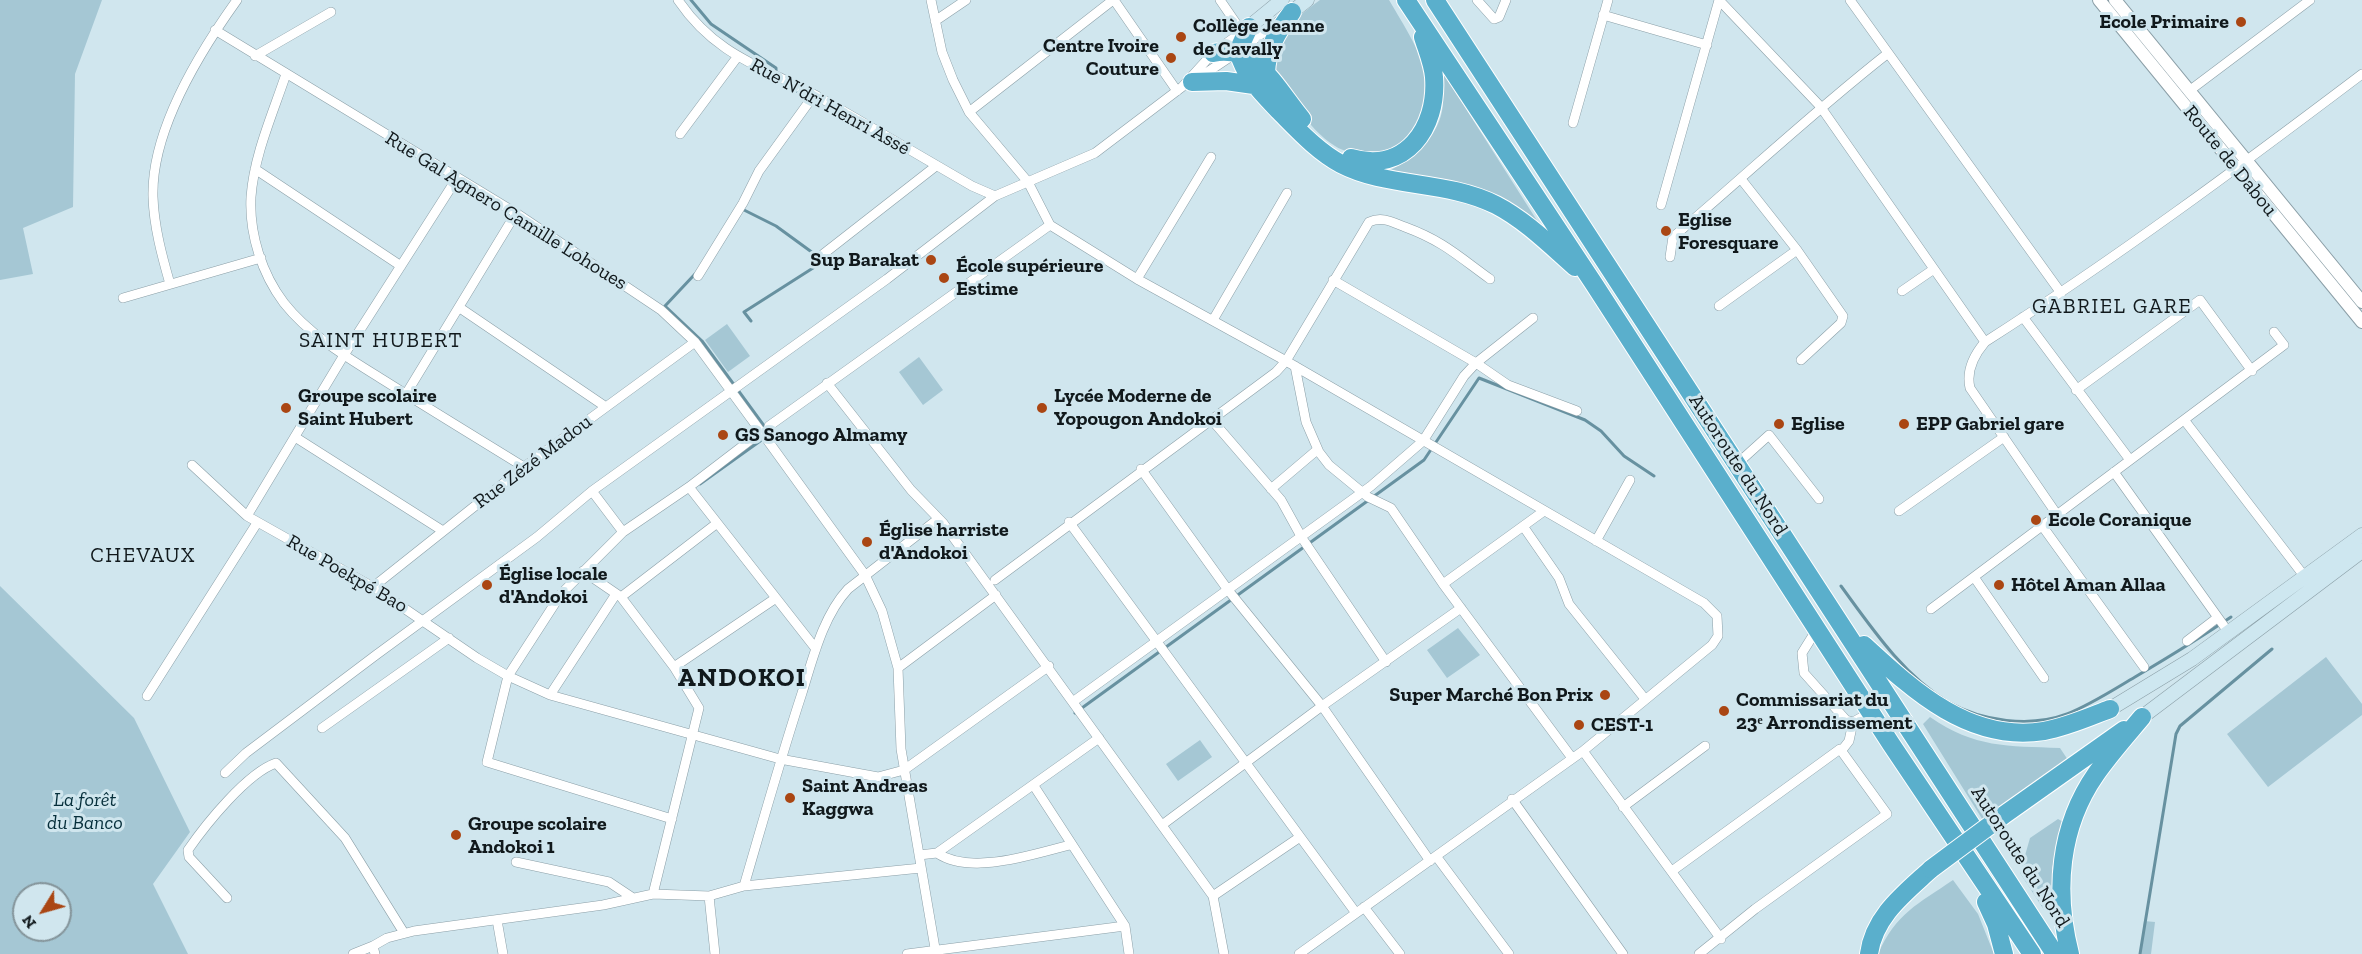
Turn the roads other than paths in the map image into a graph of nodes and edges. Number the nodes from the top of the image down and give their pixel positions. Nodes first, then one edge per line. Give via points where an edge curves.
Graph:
1 (237, 0) edge
2 (678, 0) edge
3 (931, 0) edge
4 (966, 0) edge
5 (1114, 0) edge
6 (1220, 0) edge
7 (1306, 0) edge
8 (1435, 0) edge
9 (1477, 0) edge
10 (1506, 0) edge
11 (1608, 0) edge
12 (1719, 0) edge
13 (1850, 0) edge
14 (2099, 0) edge
15 (2115, 0) edge
16 (2310, 0) edge
17 (2298, 3) edge
18 (1287, 6) edge
19 (1411, 8) edge
20 (331, 12) dead end
21 (1603, 15) junction
22 (934, 21) junction
23 (1246, 29) junction
24 (215, 30) junction
25 (1707, 45) junction
26 (1238, 51) junction
27 (1214, 53) junction
28 (1887, 54) junction
29 (255, 56) junction
30 (738, 56) junction
31 (286, 74) junction
32 (2362, 74) edge
33 (1260, 79) junction
34 (1184, 87) junction
35 (2189, 91) junction
36 (814, 95) junction
37 (1820, 106) junction
38 (969, 112) junction
39 (1573, 123) dead end
40 (680, 134) dead end
41 (1211, 157) dead end
42 (2247, 160) junction
43 (936, 166) junction
44 (2236, 168) junction
45 (255, 169) junction
46 (457, 178) junction
47 (1741, 179) junction
48 (1028, 182) junction
49 (1287, 193) dead end
50 (995, 196) junction
51 (1661, 205) dead end
52 (516, 213) junction
53 (1050, 225) junction
54 (1797, 250) junction
55 (822, 255) dead end
56 (1670, 257) dead end
57 (261, 258) junction
58 (401, 266) junction
59 (1934, 269) junction
60 (698, 276) dead end
61 (1137, 279) junction
62 (1490, 279) dead end
63 (1333, 280) junction
64 (170, 284) junction
65 (1594, 284) junction
66 (1902, 291) dead end
67 (2061, 293) junction
68 (123, 298) dead end
69 (2362, 302) edge
70 (1719, 306) dead end
71 (460, 308) junction
72 (2023, 317) junction
73 (1533, 318) dead end
74 (1213, 320) junction
75 (2362, 322) edge
76 (2274, 332) dead end
77 (695, 342) junction
78 (1985, 342) junction
79 (345, 355) junction
80 (1801, 360) dead end
81 (1286, 361) junction
82 (1476, 363) junction
83 (1295, 366) junction
84 (2252, 371) junction
85 (827, 383) junction
86 (2076, 390) junction
87 (731, 391) junction
88 (406, 394) junction
89 (606, 407) junction
90 (1577, 411) dead end
91 (1211, 419) junction
92 (2185, 421) junction
93 (765, 429) junction
94 (295, 437) junction
95 (2004, 437) junction
96 (768, 441) dead end
97 (1423, 441) junction
98 (1317, 450) junction
99 (2130, 460) junction
100 (1738, 464) junction
101 (192, 465) dead end
102 (524, 467) junction
103 (1142, 470) junction
104 (2114, 472) junction
105 (1630, 480) dead end
106 (688, 487) junction
107 (1271, 489) junction
108 (592, 491) junction
109 (1362, 492) junction
110 (1820, 499) dead end
111 (1544, 511) junction
112 (1899, 511) dead end
113 (247, 516) junction
114 (2058, 516) junction
115 (938, 519) junction
116 (257, 522) junction
117 (1070, 522) junction
118 (716, 524) junction
119 (1523, 526) junction
120 (2043, 527) junction
121 (443, 531) junction
122 (623, 532) junction
123 (2362, 535) edge
124 (1302, 538) junction
125 (1596, 541) junction
126 (2362, 551) edge
127 (583, 571) junction
128 (866, 575) junction
129 (1974, 578) junction
130 (995, 580) dead end
131 (2309, 582) junction
132 (1443, 584) junction
133 (373, 587) junction
134 (1228, 590) junction
135 (618, 595) junction
136 (996, 595) junction
137 (776, 598) junction
138 (1461, 608) junction
139 (1930, 609) dead end
140 (2218, 619) junction
141 (424, 621) junction
142 (1845, 627) junction
143 (1817, 629) junction
144 (2227, 631) junction
145 (449, 638) junction
146 (2187, 641) dead end
147 (1157, 642) junction
148 (816, 649) junction
149 (1386, 662) junction
150 (1049, 666) junction
151 (674, 667) junction
152 (898, 668) junction
153 (2144, 668) dead end
154 (508, 676) junction
155 (2044, 678) dead end
156 (550, 695) junction
157 (147, 696) dead end
158 (1645, 699) junction
159 (1074, 701) junction
160 (1322, 706) junction
161 (2110, 709) joint
162 (1871, 712) junction
163 (2142, 717) junction
164 (1853, 722) junction
165 (322, 728) dead end
166 (694, 735) junction
167 (1099, 738) junction
168 (1705, 746) dead end
169 (1583, 750) junction
170 (1842, 750) junction
171 (1572, 758) junction
172 (780, 759) junction
173 (1248, 763) junction
174 (904, 770) junction
175 (225, 773) dead end
176 (1034, 786) junction
177 (1512, 799) junction
178 (1623, 807) junction
179 (672, 819) junction
180 (1162, 825) junction
181 (1300, 837) junction
182 (1070, 845) junction
183 (937, 854) junction
184 (920, 855) junction
185 (1433, 859) junction
186 (1969, 861) junction
187 (516, 862) dead end
188 (921, 868) junction
189 (1672, 871) junction
190 (744, 886) junction
191 (653, 894) junction
192 (709, 896) junction
193 (1214, 896) junction
194 (226, 898) dead end
195 (633, 898) junction
196 (1364, 907) junction
197 (1356, 913) junction
198 (497, 920) junction
199 (1125, 926) junction
200 (404, 933) junction
201 (1721, 939) junction
202 (374, 950) edge
203 (936, 952) edge
204 (353, 954) edge
205 (503, 954) edge
206 (715, 954) edge
207 (907, 954) edge
208 (1129, 954) edge
209 (1224, 954) edge
210 (1299, 954) edge
211 (1400, 954) edge
212 (1509, 954) edge
213 (1623, 954) edge
214 (1700, 954) edge
215 (1869, 954) edge
216 (2004, 954) edge
217 (2032, 954) edge
218 (2055, 954) edge
219 (2070, 954) edge

1 - 24 street
2 - 30 street, Rue N’dri Henri Assé via 705,34
3 - 22 street
4 - 22 street
5 - 34 street
5 - 38 street
6 - 23 street
7 - 18 main road
8 - 100 highway, Autoroute du Nord
9 - 10 street via 1494,19 1499,17
11 - 21 street
12 - 25 street
12 - 37 street
13 - 28 street
14 - 44 street, Route de Dabou
15 - 35 street, Route de Dabou
16 - 17 street
17 - 35 street
18 - 23 main road
18 - 26 street
18 - 33 highway
19 - 33 highway via 1434,75 1433,101 1424,132 1392,158 1366,162 1339,153
19 - 65 highway, Autoroute du Nord
20 - 29 street
21 - 25 street
21 - 39 street
22 - 38 street via 953,80
23 - 26 highway
23 - 27 street
24 - 29 street, Rue Gal Agnero Camille Lohoues
24 - 64 street via 181,91 162,141 153,196 160,252
25 - 51 street
26 - 27 highway
26 - 33 highway via 1245,70
26 - 34 street
27 - 34 street
28 - 37 street
28 - 67 street
29 - 31 street, Rue Gal Agnero Camille Lohoues
30 - 36 street, Rue N’dri Henri Assé
30 - 40 street
31 - 45 street
31 - 46 street, Rue Gal Agnero Camille Lohoues
32 - 42 street
33 - 34 highway
33 - 65 highway via 1314,145 1329,157 1357,170 1443,186 1496,205 1526,224
34 - 48 street via 1095,153
35 - 42 street, Route de Dabou
36 - 43 street, Rue N’dri Henri Assé
36 - 60 street via 759,171
37 - 47 street
37 - 59 street
38 - 48 street
41 - 61 street
42 - 44 street
42 - 69 street, Route de Dabou
43 - 50 street, Rue N’dri Henri Assé
43 - 55 street
44 - 67 street
44 - 75 street, Route de Dabou
45 - 57 street via 252,220
45 - 58 street
46 - 52 street, Rue Gal Agnero Camille Lohoues
46 - 58 street
47 - 54 street
47 - 56 street via 1673,237
48 - 50 street
48 - 53 street
49 - 74 street
50 - 87 street
52 - 71 street
52 - 77 street, Rue Gal Agnero Camille Lohoues via 661,310
53 - 61 street
53 - 85 street
54 - 70 street
54 - 80 street via 1843,320
57 - 64 street
57 - 79 street via 285,304
58 - 79 street
59 - 66 street
59 - 78 street
61 - 74 street
62 - 63 street via 1435,238 1380,218 1366,225
63 - 81 street
63 - 82 street
64 - 68 street
65 - 143 highway, Autoroute du Nord
67 - 72 street
71 - 88 street
71 - 89 street
72 - 78 street
72 - 86 street
73 - 82 street
74 - 81 street
76 - 84 street via 2284,345
77 - 87 street, Rue Gal Agnero Camille Lohoues
77 - 89 street, Rue Zézé Madou
78 - 95 street via 1973,361 1968,377 1970,388
79 - 88 street
79 - 94 street
81 - 83 street
81 - 91 street
82 - 90 street via 1508,385
82 - 97 street
83 - 97 street
83 - 98 street via 1306,422
84 - 86 street via 2200,300
84 - 92 street
85 - 93 street
85 - 115 street
86 - 99 street
87 - 93 street, Rue Gal Agnero Camille Lohoues
87 - 108 street
88 - 102 street
89 - 102 street, Rue Zézé Madou
91 - 103 street
91 - 107 street
92 - 99 street
92 - 131 street
93 - 106 street
94 - 113 street
94 - 121 street
95 - 112 street
95 - 114 street
96 - 128 street
97 - 109 street
97 - 111 street
98 - 107 street
98 - 109 street
99 - 104 street
100 - 110 street via 1769,435
100 - 142 highway, Autoroute du Nord
101 - 113 street, Rue Poekpé Bao
102 - 121 street, Rue Zézé Madou
103 - 117 street
103 - 134 street
104 - 114 street
104 - 140 street
105 - 125 street
106 - 118 street
106 - 122 street
107 - 124 street
108 - 122 street
108 - 141 street
109 - 124 street
109 - 132 street via 1391,508
111 - 119 street
111 - 125 street
113 - 116 street, Rue Poekpé Bao
114 - 120 street
115 - 128 street
115 - 136 street
116 - 133 street, Rue Poekpé Bao
116 - 157 street
117 - 130 street
117 - 147 street
118 - 135 street
118 - 137 street
119 - 132 street
119 - 158 street via 1559,578 1569,604
120 - 129 street
120 - 153 street
121 - 133 street, Rue Zézé Madou
122 - 127 street
123 - 131 main road
124 - 134 street
124 - 149 street
125 - 158 street via 1704,603 1717,616 1718,636 1712,645
126 - 131 main road
127 - 135 street
127 - 154 street via 561,594
128 - 148 street via 838,600
128 - 152 street via 882,611
129 - 139 street
129 - 155 street
131 - 144 main road
131 - 163 main road
132 - 138 street
133 - 141 street, Rue Poekpé Bao
134 - 147 street
134 - 160 street
135 - 151 street
135 - 156 street
136 - 150 street
136 - 152 street
137 - 148 street
137 - 151 street
138 - 149 street
138 - 171 street
140 - 144 street
140 - 146 street
141 - 145 street, Rue Poekpé Bao
141 - 175 street via 282,725
142 - 161 highway via 1922,696 1974,724 2000,731 2045,731
142 - 218 highway, Autoroute du Nord
143 - 162 highway, Autoroute du Nord
143 - 164 street via 1802,653 1804,673 1846,720
144 - 161 main road via 2172,673
145 - 154 street, Rue Poekpé Bao
145 - 165 street
147 - 159 street
147 - 173 street
148 - 172 street
149 - 160 street
150 - 159 street
150 - 174 street
151 - 166 street via 698,703
152 - 174 street
154 - 156 street, Rue Poekpé Bao
154 - 179 street via 487,762
156 - 166 street, Rue Poekpé Bao
158 - 169 street
159 - 167 street
160 - 173 street
160 - 185 street
162 - 164 street
162 - 186 highway, Autoroute du Nord
163 - 215 highway, bridge via 1931,869 1891,907 1876,930
163 - 219 highway via 2096,773 2065,840 2062,906
164 - 170 street via 1849,741
166 - 172 street, Rue Poekpé Bao
166 - 179 street
167 - 176 street
167 - 180 street
168 - 178 street
169 - 171 street
169 - 178 street
170 - 189 street
170 - 201 street via 1887,814 1755,909
171 - 177 street
172 - 174 street, Rue Poekpé Bao via 878,777
172 - 190 street
173 - 180 street
173 - 181 street
174 - 184 street
176 - 182 street
176 - 183 street
177 - 185 street
177 - 213 street
178 - 189 street
179 - 191 street
180 - 193 street
181 - 193 street
181 - 197 street
182 - 183 street via 1017,858 963,864
182 - 199 street
183 - 184 street
184 - 188 street
185 - 196 street
185 - 212 street
186 - 216 highway via 1996,924
186 - 217 highway, Autoroute du Nord
187 - 195 street via 609,882
188 - 190 street
188 - 203 street
189 - 201 street
190 - 192 street
191 - 192 street
191 - 195 street
192 - 206 street
193 - 209 street
194 - 200 street via 189,857 188,850 203,827 231,799 276,763 345,838
195 - 198 street
196 - 197 street
196 - 211 street
197 - 210 street
198 - 200 street
198 - 205 street
199 - 203 street
199 - 208 street
200 - 202 street
201 - 214 street
202 - 204 street
203 - 207 street

